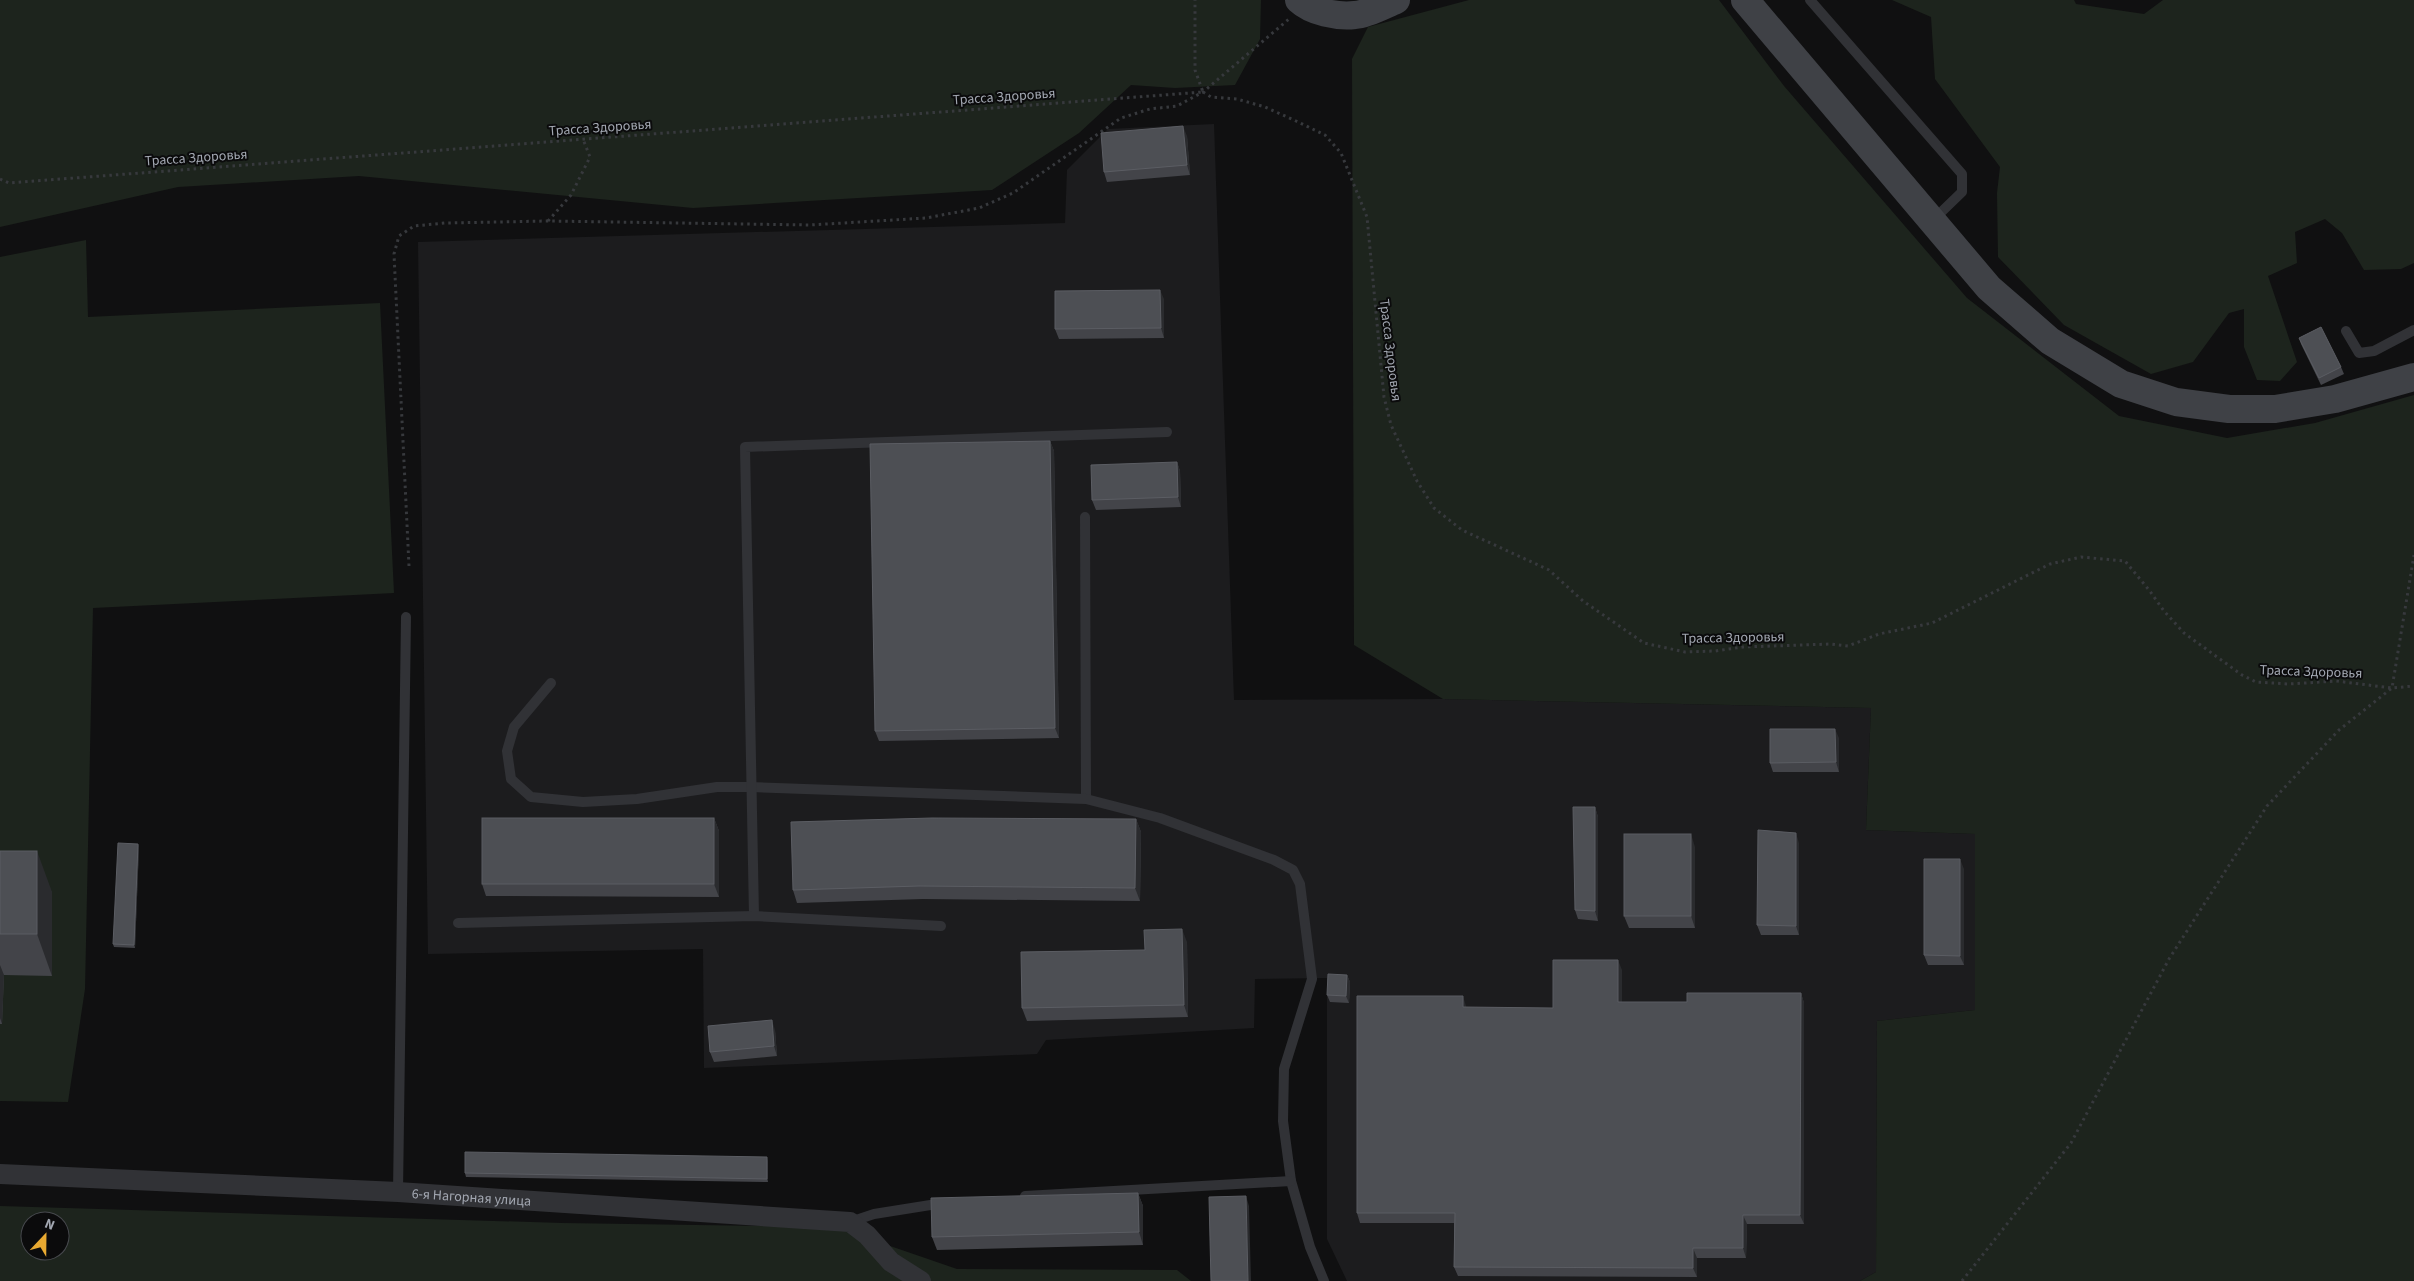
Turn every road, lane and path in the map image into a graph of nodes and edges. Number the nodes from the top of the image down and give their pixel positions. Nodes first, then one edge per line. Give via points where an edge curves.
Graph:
1 (1195, 0) edge
2 (1396, 0) edge
3 (1745, 0) edge
4 (1810, 0) edge
5 (1302, 3) edge
6 (1203, 92) junction
7 (582, 139) junction
8 (0, 180) edge
9 (548, 221) junction
10 (1932, 221) junction
11 (2414, 330) edge
12 (2346, 331) dead end
13 (2414, 377) edge
14 (1167, 432) dead end
15 (1085, 517) dead end
16 (2414, 555) edge
17 (409, 566) dead end
18 (406, 617) dead end
19 (551, 683) dead end
20 (2414, 686) edge
21 (2392, 688) junction
22 (751, 787) junction
23 (1086, 799) junction
24 (754, 916) junction
25 (458, 923) dead end
26 (941, 926) dead end
27 (0, 1174) edge
28 (1291, 1181) junction
29 (398, 1192) junction
30 (1013, 1197) edge
31 (955, 1202) edge
32 (850, 1222) junction
33 (922, 1281) edge
34 (1324, 1281) edge
35 (1962, 1281) edge

1 - 6 path via 1195,70
2 - 5 street via 1356,15 1331,14
3 - 10 street
4 - 10 lane via 1962,174 1962,192
5 - 6 path
6 - 7 path, Трасса Здоровья
6 - 9 path via 1177,106 1150,109 1121,118 1013,193 979,208 926,218 810,225
6 - 21 path, Трасса Здоровья via 1211,97 1236,99 1265,108 1296,121 1325,135 1341,153 1367,217 1386,406 1391,425 1417,481 1434,508 1462,530 1549,570 1583,601 1644,643 1685,652 1743,647 1848,646 1878,634 1932,623 2050,564 2081,557 2125,561 2184,633 2256,682 2336,681
7 - 8 path, Трасса Здоровья via 9,183
7 - 9 path via 590,157 571,195
9 - 17 path via 445,222 414,226 399,236 394,254
10 - 13 street via 1989,288 2050,341 2121,384 2176,402 2229,410 2266,409 2334,399
11 - 12 lane via 2374,351 2359,353
14 - 22 lane via 744,448
15 - 23 lane
16 - 21 path
18 - 29 lane
19 - 22 lane via 514,727 507,750 511,779 531,797 583,802 637,799 717,786
20 - 21 path, Трасса Здоровья
21 - 35 path via 2339,730 2266,806 2169,959 2071,1143
22 - 23 lane
22 - 24 lane
23 - 28 lane via 1160,818 1293,870 1300,884 1312,979 1284,1069 1283,1121
24 - 25 lane
24 - 26 lane
27 - 29 street, 6-я Нагорная улица
28 - 30 lane
28 - 34 lane via 1310,1247
29 - 32 street, 6-я Нагорная улица
31 - 32 lane via 874,1214
32 - 33 street via 867,1235 891,1262

